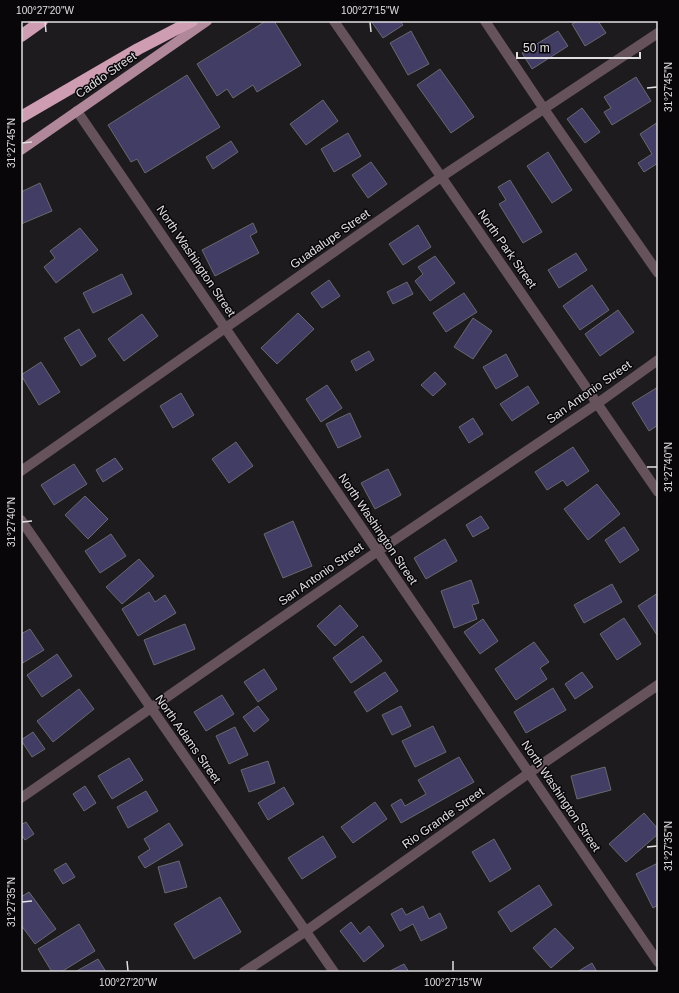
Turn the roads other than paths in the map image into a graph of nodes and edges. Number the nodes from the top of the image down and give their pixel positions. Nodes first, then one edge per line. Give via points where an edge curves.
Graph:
1 (42, 21) edge
2 (192, 21) edge
3 (207, 21) edge
4 (334, 21) edge
5 (485, 21) edge
6 (658, 34) edge
7 (21, 36) edge
8 (544, 109) junction
9 (77, 111) junction
10 (21, 117) edge
11 (21, 150) edge
12 (441, 177) junction
13 (658, 273) edge
14 (226, 328) junction
15 (658, 360) edge
16 (598, 404) junction
17 (21, 471) edge
18 (658, 492) edge
19 (21, 520) edge
20 (378, 551) junction
21 (658, 686) edge
22 (151, 708) junction
23 (529, 773) junction
24 (21, 798) edge
25 (306, 932) junction
26 (658, 962) edge
27 (244, 972) edge
28 (334, 972) edge

1 - 7 highway
2 - 10 highway via 138,49
3 - 9 main road, Caddo Street
4 - 12 street, North Park Street
5 - 8 street
6 - 8 street, Guadalupe Street
8 - 12 street, Guadalupe Street
8 - 13 street
9 - 11 main road, Caddo Street
9 - 14 street, North Washington Street
12 - 14 street, Guadalupe Street
12 - 16 street, North Park Street
14 - 17 street, Guadalupe Street
14 - 20 street, North Washington Street
15 - 16 street, San Antonio Street
16 - 18 street, North Park Street
16 - 20 street, San Antonio Street
19 - 22 street, North Adams Street
20 - 22 street, San Antonio Street
20 - 23 street, North Washington Street
21 - 23 street, Rio Grande Street
22 - 24 street, San Antonio Street
22 - 25 street, North Adams Street
23 - 25 street, Rio Grande Street
23 - 26 street, North Washington Street
25 - 27 street, Rio Grande Street
25 - 28 street, North Adams Street

